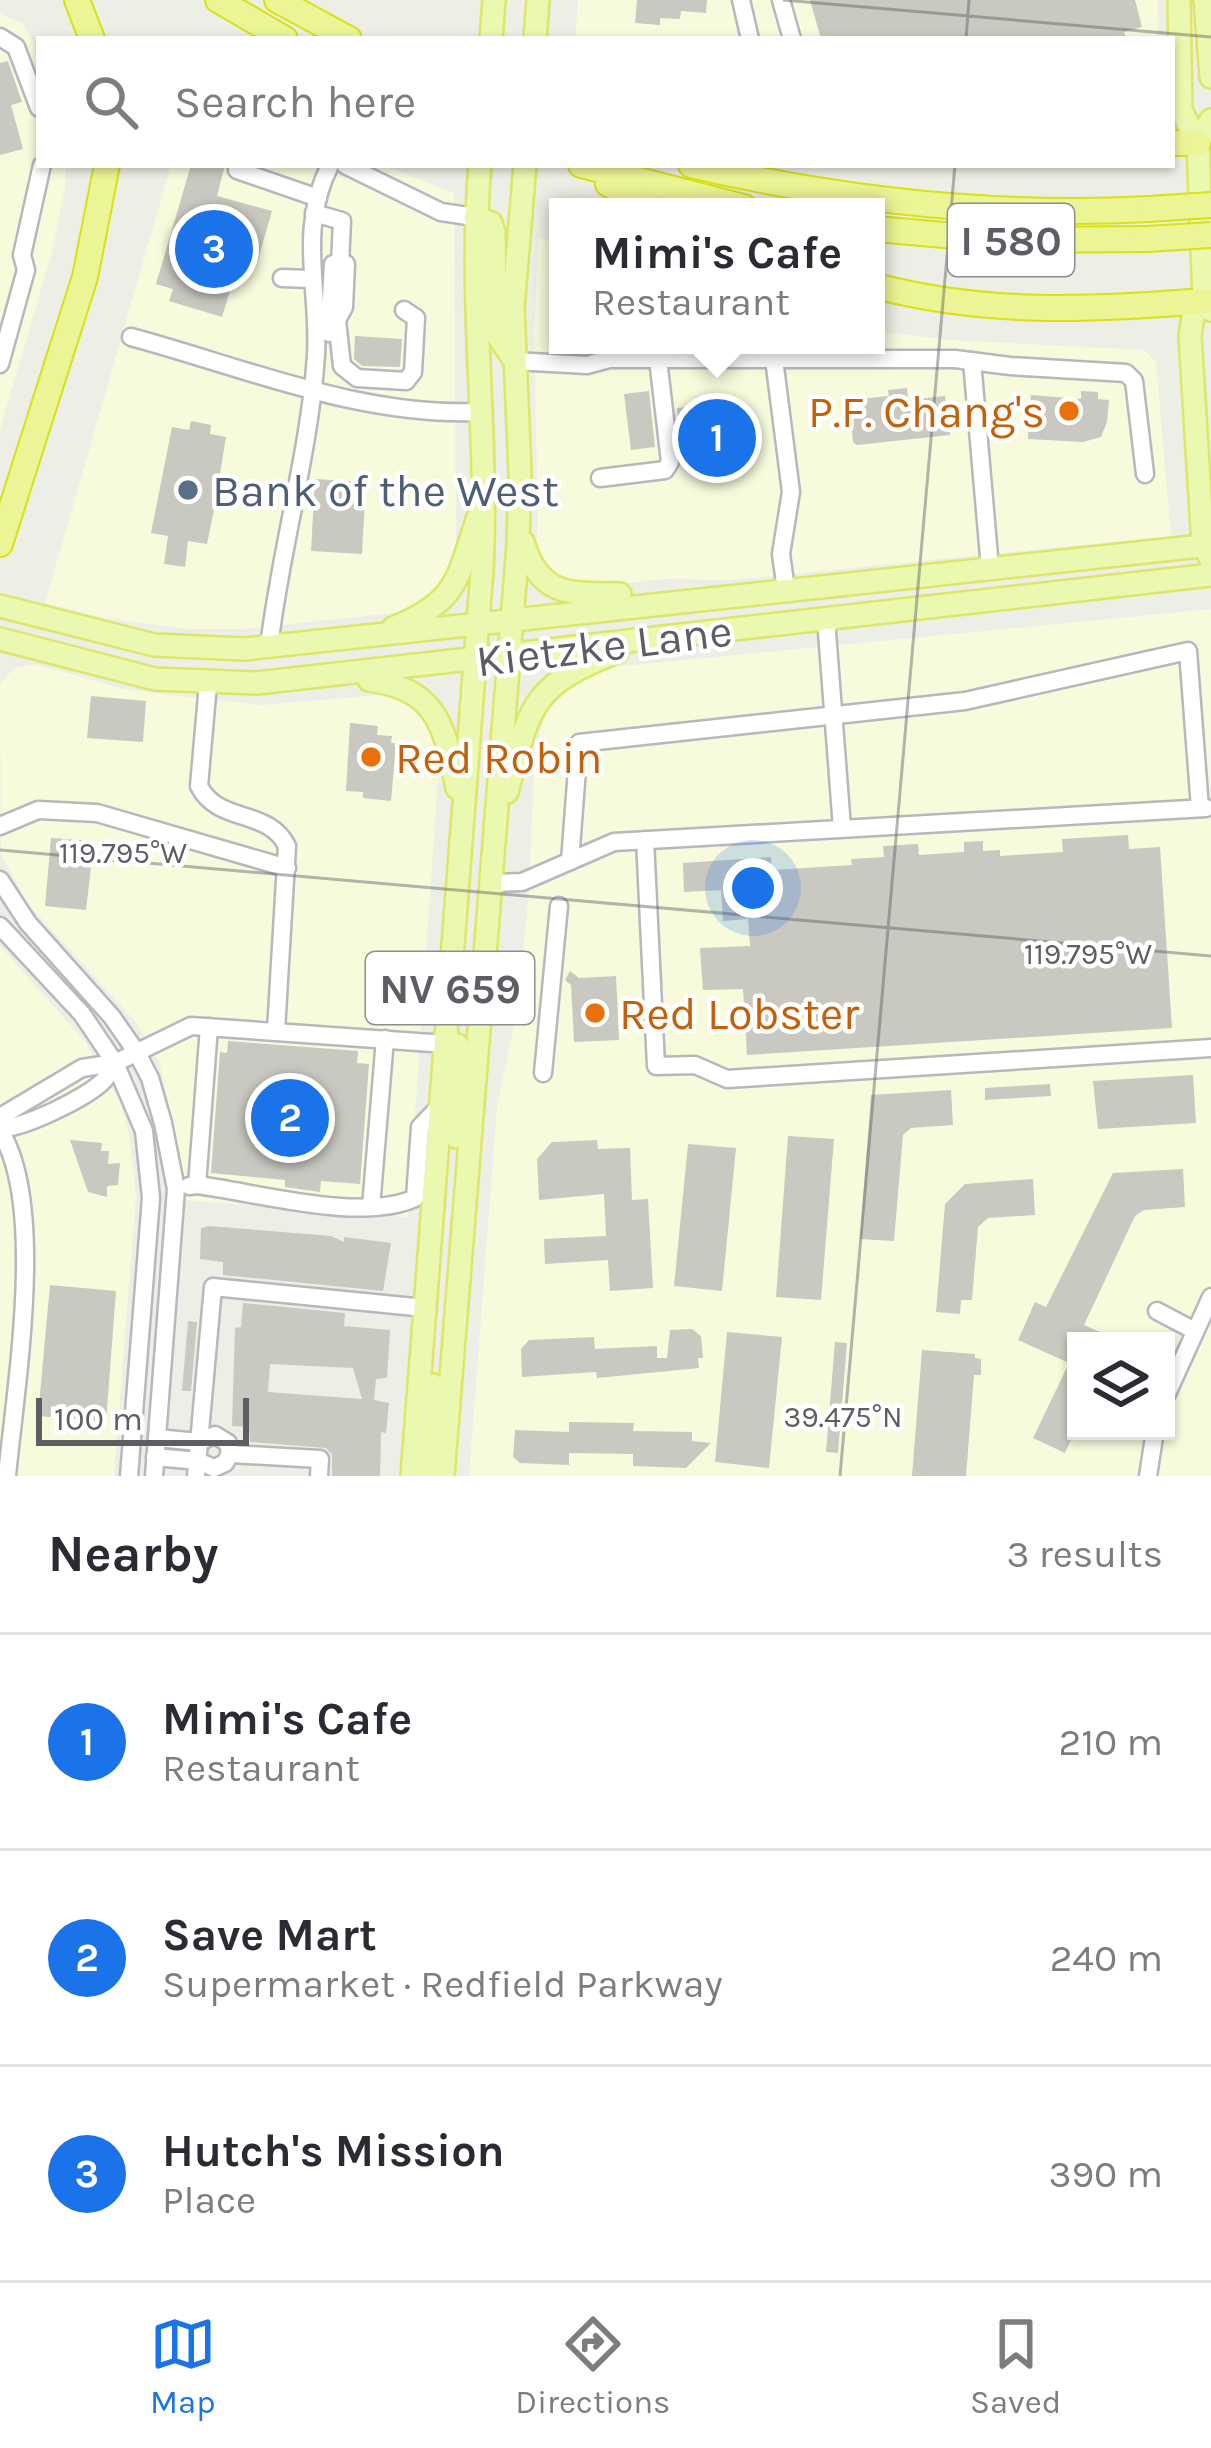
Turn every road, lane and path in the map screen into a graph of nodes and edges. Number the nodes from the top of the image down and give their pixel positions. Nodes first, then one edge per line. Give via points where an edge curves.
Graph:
1 (77, 0) edge
2 (218, 0) edge
3 (277, 0) edge
4 (492, 0) edge
5 (741, 0) edge
6 (781, 0) edge
7 (1179, 0) edge
8 (1205, 0) edge
9 (491, 35) edge
10 (91, 36) edge
11 (280, 36) edge
12 (343, 36) edge
13 (749, 36) edge
14 (791, 36) edge
15 (0, 37) edge
16 (1211, 77) edge
17 (36, 99) edge
18 (1211, 120) edge
19 (1194, 143) edge
20 (41, 168) edge
21 (106, 168) edge
22 (329, 168) edge
23 (351, 168) edge
24 (480, 168) edge
25 (525, 168) edge
26 (583, 168) edge
27 (590, 168) edge
28 (706, 168) edge
29 (237, 170) dead end
30 (635, 198) edge
31 (708, 198) edge
32 (875, 198) edge
33 (885, 199) edge
34 (316, 205) junction
35 (1211, 205) edge
36 (476, 218) junction
37 (885, 230) edge
38 (1211, 236) edge
39 (282, 278) dead end
40 (310, 279) junction
41 (885, 288) edge
42 (1209, 304) edge
43 (404, 310) dead end
44 (131, 337) dead end
45 (588, 354) edge
46 (606, 354) edge
47 (653, 354) edge
48 (688, 354) edge
49 (774, 359) junction
50 (514, 361) junction
51 (972, 361) junction
52 (0, 364) edge
53 (587, 364) junction
54 (312, 392) junction
55 (481, 412) junction
56 (1145, 475) dead end
57 (599, 478) dead end
58 (484, 500) junction
59 (518, 526) junction
60 (0, 544) edge
61 (1208, 550) edge
62 (991, 568) junction
63 (1211, 575) edge
64 (786, 590) junction
65 (680, 600) junction
66 (5, 607) edge
67 (826, 619) junction
68 (510, 620) junction
69 (477, 626) junction
70 (370, 637) junction
71 (0, 639) edge
72 (648, 640) junction
73 (269, 647) junction
74 (508, 657) junction
75 (474, 661) junction
76 (297, 680) junction
77 (208, 683) junction
78 (835, 715) junction
79 (1206, 808) edge
80 (463, 820) junction
81 (0, 826) edge
82 (842, 828) junction
83 (645, 840) junction
84 (570, 861) junction
85 (287, 868) junction
86 (491, 876) junction
87 (0, 880) edge
88 (559, 906) dead end
89 (0, 926) edge
90 (209, 1027) junction
91 (276, 1030) junction
92 (385, 1039) junction
93 (446, 1044) junction
94 (1211, 1048) edge
95 (137, 1053) junction
96 (115, 1063) junction
97 (543, 1073) dead end
98 (441, 1106) junction
99 (0, 1128) edge
100 (197, 1185) junction
101 (176, 1189) junction
102 (371, 1208) junction
103 (458, 1275) junction
104 (1211, 1297) edge
105 (425, 1308) junction
106 (1157, 1311) dead end
107 (1195, 1331) junction
108 (1175, 1376) edge
109 (1154, 1440) edge
110 (199, 1442) junction
111 (132, 1445) junction
112 (230, 1454) junction
113 (155, 1455) edge
114 (197, 1469) edge
115 (7, 1476) edge
116 (129, 1476) edge
117 (319, 1476) edge
118 (412, 1476) edge
119 (428, 1476) edge
120 (443, 1476) edge
121 (1148, 1476) edge

1 - 10 highway
2 - 11 highway
3 - 12 highway
4 - 9 main road
5 - 13 street
6 - 14 street
7 - 19 main road via 1180,110
8 - 16 main road
15 - 17 street via 16,47
18 - 19 main road
19 - 42 main road
20 - 52 street via 22,255 26,270
21 - 60 highway via 85,278
22 - 34 street
23 - 36 street via 441,212
24 - 36 main road, NV 659
25 - 50 main road, NV 659
26 - 30 highway
27 - 31 highway
28 - 32 highway, I 580, bridge
29 - 34 street
33 - 35 highway, I 580, bridge via 1040,210
34 - 40 street
34 - 43 street via 342,221 342,366 357,378 406,381 416,318
36 - 50 main road via 494,232 496,333
36 - 55 main road, NV 659
37 - 38 highway, I 580, bridge via 1001,240
39 - 40 street
40 - 54 street
41 - 42 highway via 1023,310
42 - 61 main road via 1192,316 1190,334
44 - 54 street
45 - 53 street
46 - 53 street
47 - 57 street via 670,462 665,470
48 - 49 street
49 - 51 street
49 - 64 street via 790,493 781,554
50 - 53 street
50 - 59 main road, NV 659
51 - 56 street via 1132,376
51 - 62 street
54 - 55 street via 429,414
54 - 73 street
55 - 58 main road, NV 659
58 - 69 main road, NV 659
58 - 70 main road via 444,599
59 - 65 main road via 537,574 567,594
59 - 68 main road, NV 659
61 - 62 main road, Kietzke Lane
62 - 64 main road, Kietzke Lane
63 - 67 main road, Kietzke Lane
64 - 65 main road, Kietzke Lane
65 - 68 main road, Kietzke Lane
66 - 71 street
66 - 73 main road, Kietzke Lane via 154,645
67 - 72 main road, Kietzke Lane
67 - 78 street
68 - 69 main road, Kietzke Lane
68 - 74 main road, NV 659
69 - 70 main road, Kietzke Lane
69 - 75 main road, NV 659
70 - 73 main road, Kietzke Lane
71 - 77 main road, Kietzke Lane via 121,673
72 - 74 main road, Kietzke Lane
72 - 86 main road via 548,688 526,723
74 - 75 main road, Kietzke Lane
74 - 86 main road, NV 659
75 - 76 main road, Kietzke Lane
75 - 80 main road, NV 659
76 - 77 main road, Kietzke Lane
76 - 80 main road via 391,683 418,695 443,729
77 - 85 street via 199,786 206,802 280,832
78 - 79 street via 965,701 1188,651
78 - 82 street
78 - 84 street via 579,742
79 - 82 street
80 - 93 main road, NV 659
81 - 85 street via 38,810 97,813
82 - 83 street
83 - 84 street via 614,842
83 - 94 street via 656,1066 695,1065 727,1079
84 - 86 street via 522,882
85 - 91 street
86 - 103 main road, NV 659
87 - 95 street
88 - 97 street
89 - 96 street via 82,1014
90 - 91 street
90 - 95 street via 191,1025
90 - 100 street
91 - 92 street
92 - 93 street
92 - 102 street
93 - 98 main road, NV 659
93 - 103 main road via 462,1055 451,1215
95 - 96 street
95 - 101 street
96 - 99 street via 82,1068 5,1114
96 - 111 street via 144,1131 151,1198
98 - 102 street via 420,1127 415,1198
98 - 105 main road, NV 659
99 - 115 street via 20,1185 23,1247
100 - 101 street
100 - 102 street
101 - 113 street
103 - 120 main road, NV 659
104 - 107 street
105 - 110 street via 213,1287
105 - 118 main road, NV 659
105 - 119 main road via 434,1346
106 - 107 street
107 - 108 street
109 - 121 street
110 - 112 street via 220,1436
110 - 113 street
110 - 114 street
111 - 113 street
111 - 116 street
112 - 114 street via 220,1467
112 - 117 street via 320,1459
113 - 114 street

